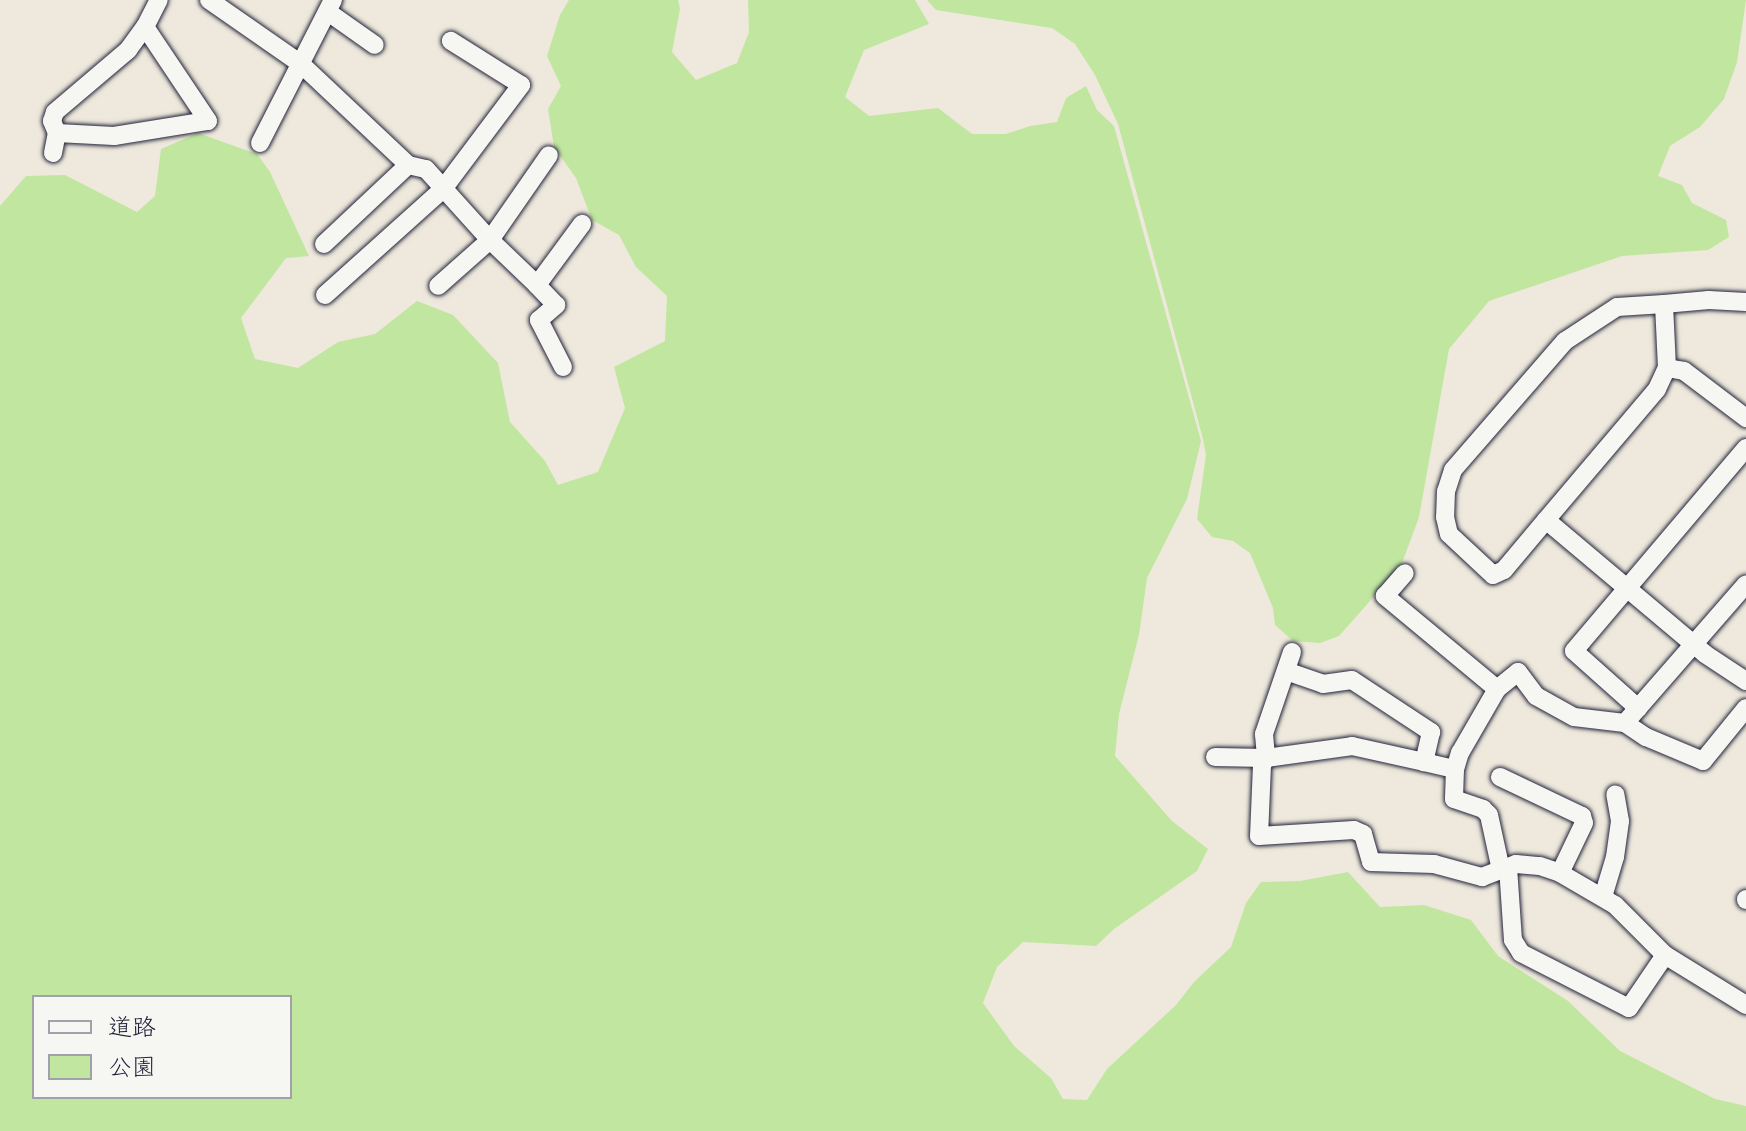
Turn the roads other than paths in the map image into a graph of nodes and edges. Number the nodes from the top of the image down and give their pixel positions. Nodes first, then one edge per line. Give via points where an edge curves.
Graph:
1 (159, 0) edge
2 (209, 0) edge
3 (331, 6) edge
4 (145, 27) junction
5 (451, 41) dead end
6 (375, 45) dead end
7 (301, 64) junction
8 (57, 133) junction
9 (260, 143) dead end
10 (53, 153) dead end
11 (549, 155) dead end
12 (408, 165) junction
13 (443, 189) junction
14 (582, 224) dead end
15 (490, 240) junction
16 (324, 244) dead end
17 (537, 285) junction
18 (438, 286) dead end
19 (325, 295) dead end
20 (1746, 302) edge
21 (1664, 304) junction
22 (563, 367) dead end
23 (1667, 368) junction
24 (1746, 418) edge
25 (1746, 448) edge
26 (1546, 520) junction
27 (1405, 573) dead end
28 (1746, 584) edge
29 (1628, 589) junction
30 (1694, 645) junction
31 (1292, 652) dead end
32 (1286, 671) junction
33 (1746, 681) edge
34 (1497, 689) junction
35 (1638, 708) junction
36 (1746, 708) edge
37 (1625, 723) junction
38 (1215, 757) dead end
39 (1266, 758) junction
40 (1424, 762) junction
41 (1455, 769) junction
42 (1500, 777) dead end
43 (1615, 794) dead end
44 (1505, 868) junction
45 (1560, 873) junction
46 (1603, 897) junction
47 (1665, 955) junction
48 (1746, 1005) edge

1 - 4 street
2 - 7 street
3 - 6 street
3 - 7 street
4 - 8 street via 128,50 55,112
4 - 8 street via 208,121 114,136
5 - 13 street via 521,85
7 - 9 street
7 - 12 street
8 - 10 street
11 - 15 street
12 - 13 street via 426,169
12 - 16 street
13 - 15 street
13 - 19 street
14 - 17 street
15 - 17 street
15 - 18 street
17 - 22 street via 556,305 539,320
20 - 21 street
21 - 23 street
21 - 26 street via 1617,307 1565,341 1453,470 1446,491 1449,534 1493,575 1504,570
23 - 24 street via 1684,371
23 - 26 street via 1657,389
25 - 29 street
26 - 29 street
27 - 34 street via 1385,596
28 - 30 street
29 - 30 street
29 - 35 street via 1574,651
30 - 33 street
30 - 35 street
31 - 32 street
32 - 39 street via 1264,734
32 - 40 street via 1323,684 1352,680 1418,723 1431,732
34 - 37 street via 1518,672 1536,696 1574,717
34 - 41 street
35 - 37 street
36 - 37 street via 1703,761
38 - 39 street
39 - 40 street via 1352,746
39 - 44 street via 1259,836 1354,830 1363,834 1371,862 1434,864 1482,877
40 - 41 street
41 - 44 street via 1454,799 1489,815
42 - 45 street via 1582,816 1584,823
43 - 46 street via 1620,821
44 - 45 street via 1529,863
44 - 47 street via 1513,940 1521,953 1629,1008
45 - 46 street
46 - 47 street
47 - 48 street

